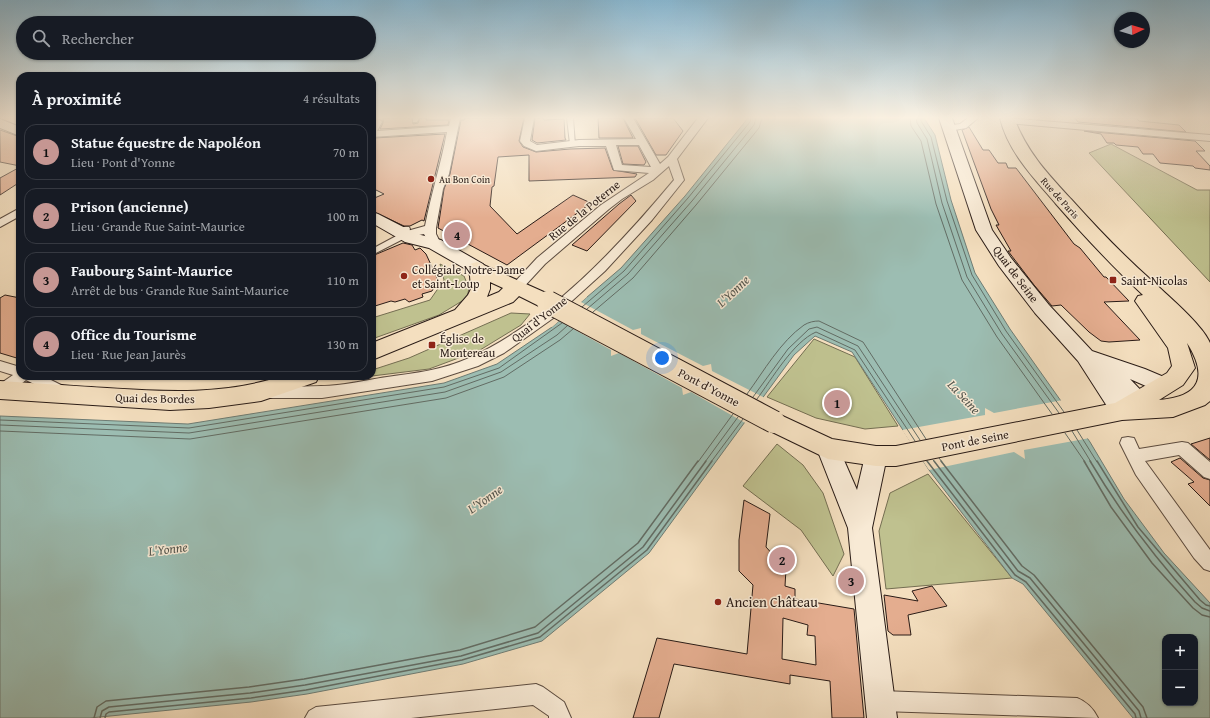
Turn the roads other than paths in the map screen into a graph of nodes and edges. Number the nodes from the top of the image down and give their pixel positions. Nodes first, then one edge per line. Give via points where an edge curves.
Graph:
1 (448, 152) edge
2 (613, 152) edge
3 (648, 152) edge
4 (678, 152) edge
5 (957, 152) edge
6 (1023, 152) edge
7 (672, 159) junction
8 (658, 170) junction
9 (16, 214) edge
10 (376, 218) edge
11 (0, 224) edge
12 (430, 228) junction
13 (404, 235) junction
14 (435, 244) junction
15 (376, 250) edge
16 (1107, 250) junction
17 (477, 268) junction
18 (517, 287) junction
19 (461, 317) junction
20 (376, 350) edge
21 (1094, 359) junction
22 (0, 366) edge
23 (16, 371) edge
24 (16, 380) edge
25 (38, 380) edge
26 (296, 380) edge
27 (1170, 382) junction
28 (1209, 384) edge
29 (2, 390) edge
30 (261, 392) junction
31 (66, 394) junction
32 (1135, 407) junction
33 (828, 449) junction
34 (876, 456) junction
35 (1210, 472) edge
36 (860, 528) junction
37 (1210, 563) edge
38 (882, 710) edge
39 (1082, 713) edge
40 (316, 718) edge
41 (560, 718) edge

1 - 12 street
2 - 8 street via 618,168
3 - 8 street
4 - 7 street
5 - 21 main road, Quai de Seine via 984,230 1005,262 1042,309
6 - 16 main road, Rue de Paris via 1031,164
7 - 8 street, Rue de la Poterne
7 - 30 street, Quai d'Yonne via 679,180 648,218 600,268 547,316 499,349 473,362 432,376 322,392
8 - 18 street, Rue de la Poterne via 618,196 541,261
9 - 11 street
10 - 13 main road
12 - 13 street
12 - 14 street
13 - 14 main road
13 - 15 street
14 - 17 main road
16 - 27 main road, Rue de Paris via 1178,346 1184,368
16 - 28 main road, Rue de Paris via 1172,313 1201,346 1209,364
17 - 18 main road, Pont d'Yonne
17 - 19 main road via 482,286 476,300
18 - 19 main road via 506,297
18 - 33 main road, Pont d'Yonne, bridge
19 - 20 main road
21 - 27 main road
21 - 32 main road, Quai de Seine via 1123,382
22 - 23 street
24 - 29 street
25 - 31 street
26 - 30 main road, Quai des Bordes
27 - 28 main road
27 - 32 main road
28 - 32 main road via 1197,399 1173,408
29 - 31 main road, Quai des Bordes
30 - 31 main road, Quai des Bordes via 170,401
32 - 34 main road, Pont de Seine via 896,456
33 - 34 main road, Pont de Seine
33 - 36 main road
34 - 36 main road
35 - 37 street via 1182,448 1132,450 1146,476
36 - 38 main road
38 - 39 street
40 - 41 street via 536,694 557,709

